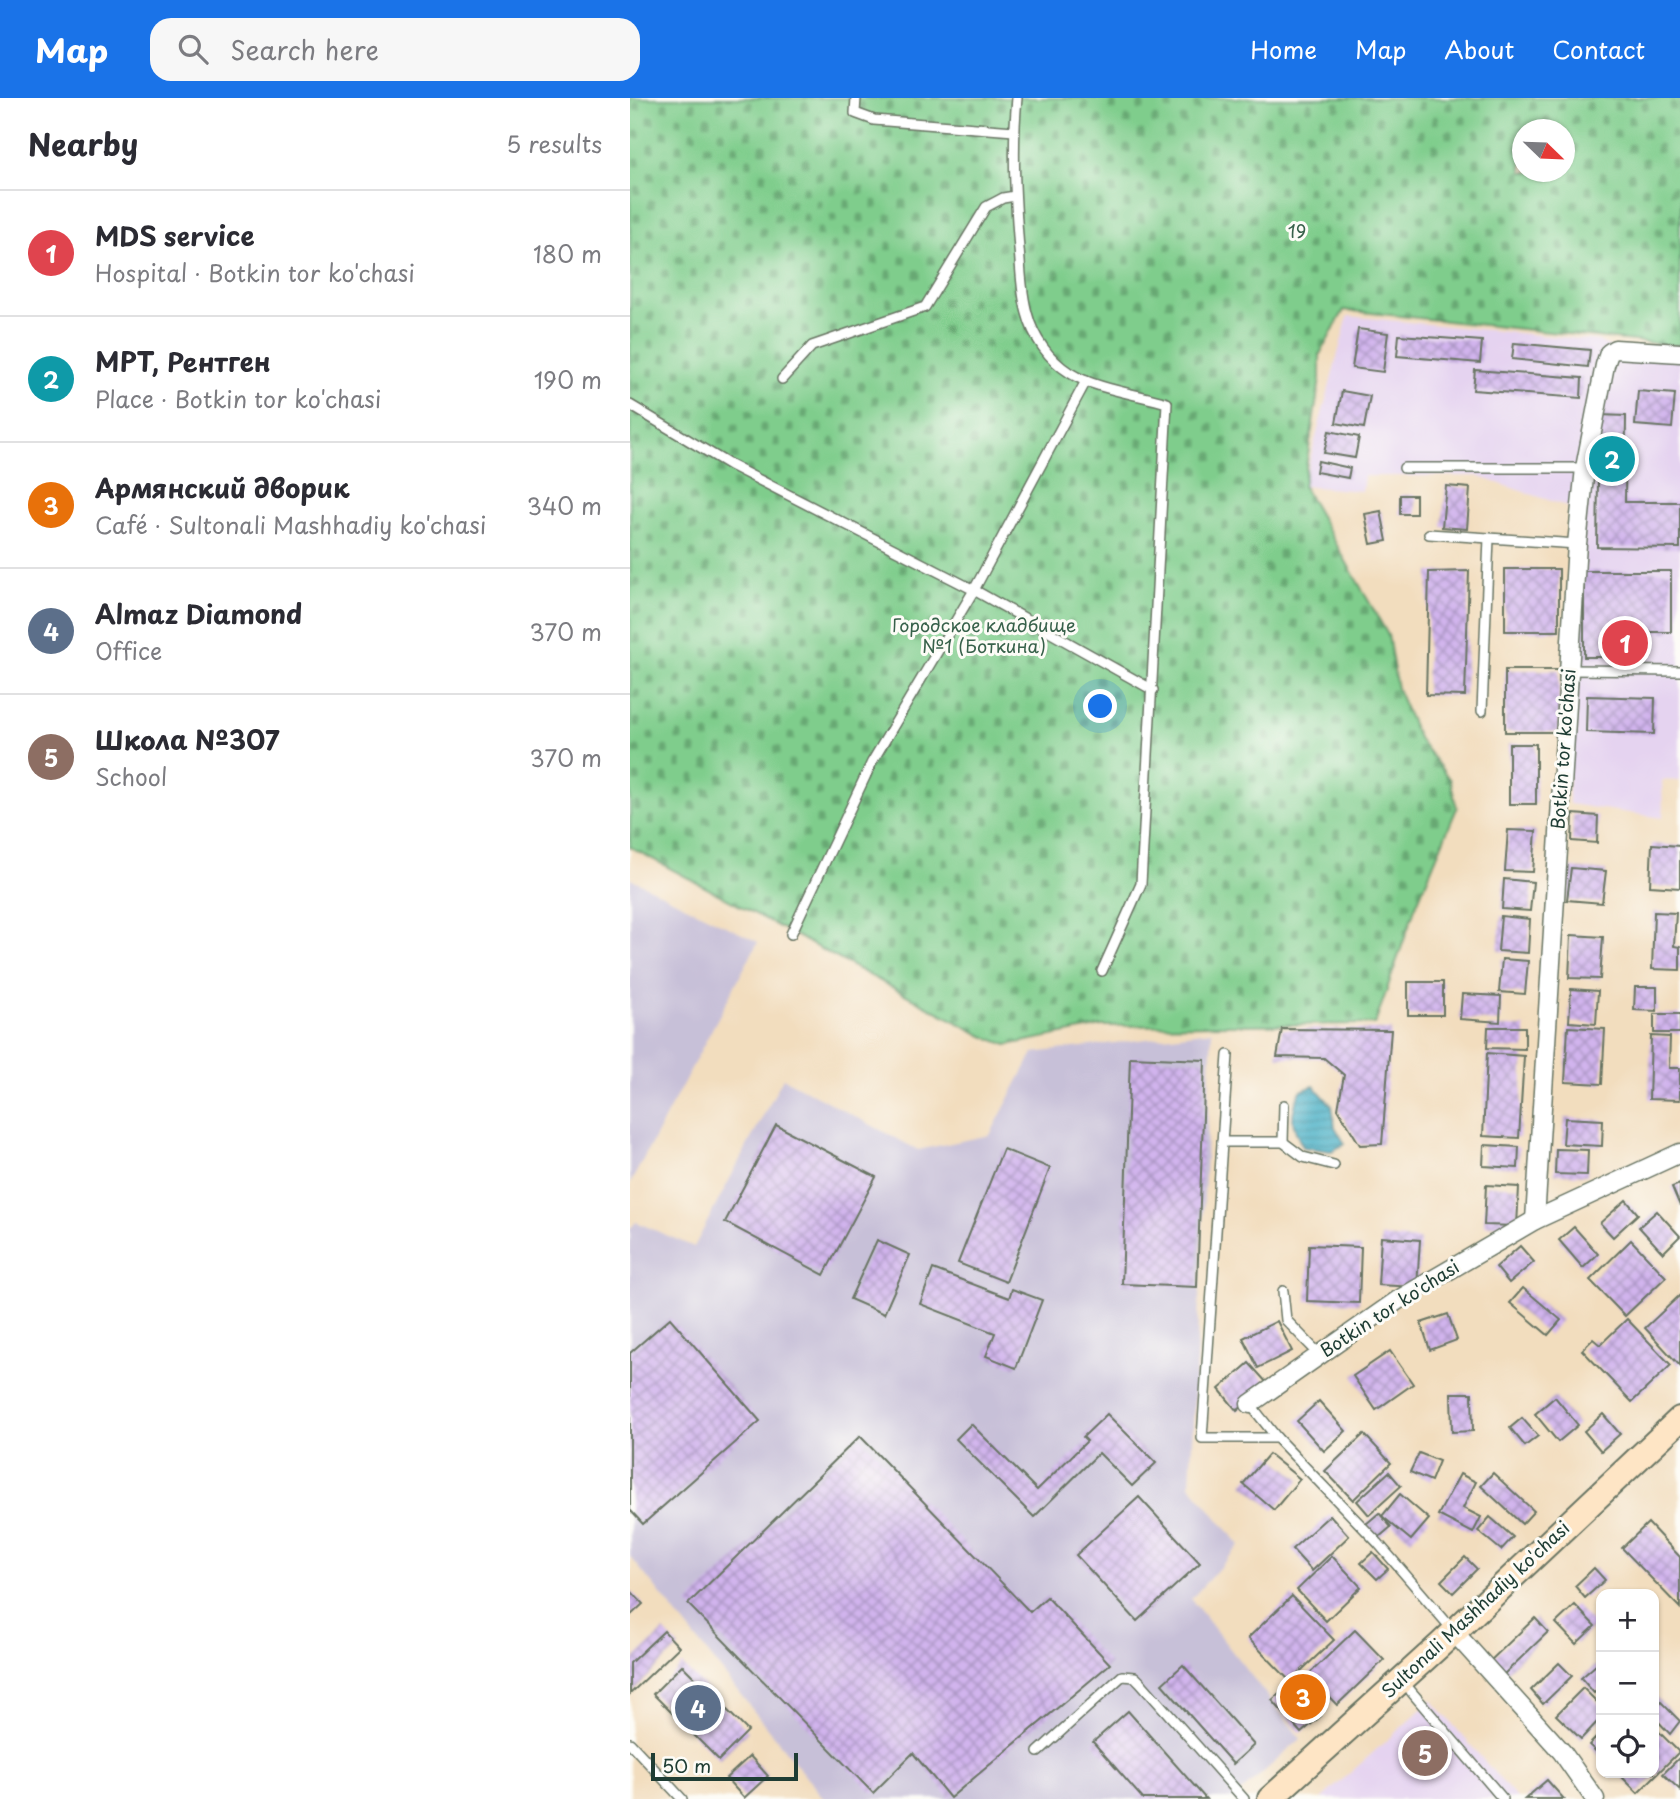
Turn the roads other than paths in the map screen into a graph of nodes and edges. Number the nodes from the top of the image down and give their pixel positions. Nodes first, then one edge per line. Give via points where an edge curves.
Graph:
1 (856, 98) edge
2 (1017, 98) edge
3 (1014, 131) junction
4 (1015, 196) junction
5 (1680, 353) edge
6 (782, 379) dead end
7 (1086, 381) junction
8 (632, 410) edge
9 (1404, 468) dead end
10 (1585, 468) junction
11 (1429, 534) dead end
12 (1489, 538) junction
13 (1577, 544) junction
14 (974, 590) junction
15 (1569, 670) junction
16 (1680, 671) edge
17 (1153, 690) junction
18 (1482, 711) dead end
19 (791, 934) dead end
20 (1102, 971) dead end
21 (1228, 1055) dead end
22 (1284, 1105) dead end
23 (1222, 1142) junction
24 (1283, 1142) junction
25 (1680, 1153) edge
26 (1334, 1165) dead end
27 (1535, 1220) junction
28 (1283, 1291) dead end
29 (1320, 1355) junction
30 (1250, 1405) joint
31 (1680, 1419) edge
32 (1277, 1438) junction
33 (1680, 1439) edge
34 (1458, 1636) junction
35 (1409, 1689) junction
36 (630, 1743) edge
37 (1038, 1752) dead end
38 (682, 1799) edge
39 (1244, 1799) edge
40 (1270, 1799) edge
41 (1287, 1799) edge
42 (1503, 1799) edge
43 (1595, 1799) edge

1 - 3 lane via 855,113 874,120
2 - 3 lane
3 - 4 lane
4 - 6 lane via 986,207 925,307 812,346
4 - 7 lane via 1027,314 1050,356
5 - 10 street, Botkin tor ko'chasi via 1615,349 1609,353
7 - 14 lane
7 - 17 lane via 1167,403
8 - 14 lane
9 - 10 lane
10 - 13 street, Botkin tor ko'chasi
11 - 12 lane
12 - 13 lane
12 - 18 lane
13 - 15 street, Botkin tor ko'chasi
14 - 17 lane
14 - 19 lane via 872,762
15 - 16 lane
15 - 27 street, Botkin tor ko'chasi
17 - 20 lane via 1141,884
21 - 23 lane
22 - 24 lane
23 - 24 lane
23 - 32 lane via 1202,1438
24 - 26 lane via 1303,1157
25 - 27 street, Botkin tor ko'chasi
27 - 29 street, Botkin tor ko'chasi via 1398,1300
28 - 29 lane via 1286,1320
29 - 30 street, Botkin tor ko'chasi
30 - 32 lane
31 - 34 street, Sultonali Mashhadiy ko'chasi
32 - 34 lane
33 - 34 street, Sultonali Mashhadiy ko'chasi
34 - 35 street, Sultonali Mashhadiy ko'chasi
34 - 40 street, Sultonali Mashhadiy ko'chasi
34 - 43 street via 1562,1752
35 - 41 street, Sultonali Mashhadiy ko'chasi
35 - 42 lane
36 - 38 lane
37 - 39 lane via 1122,1676 1129,1676 1140,1682

